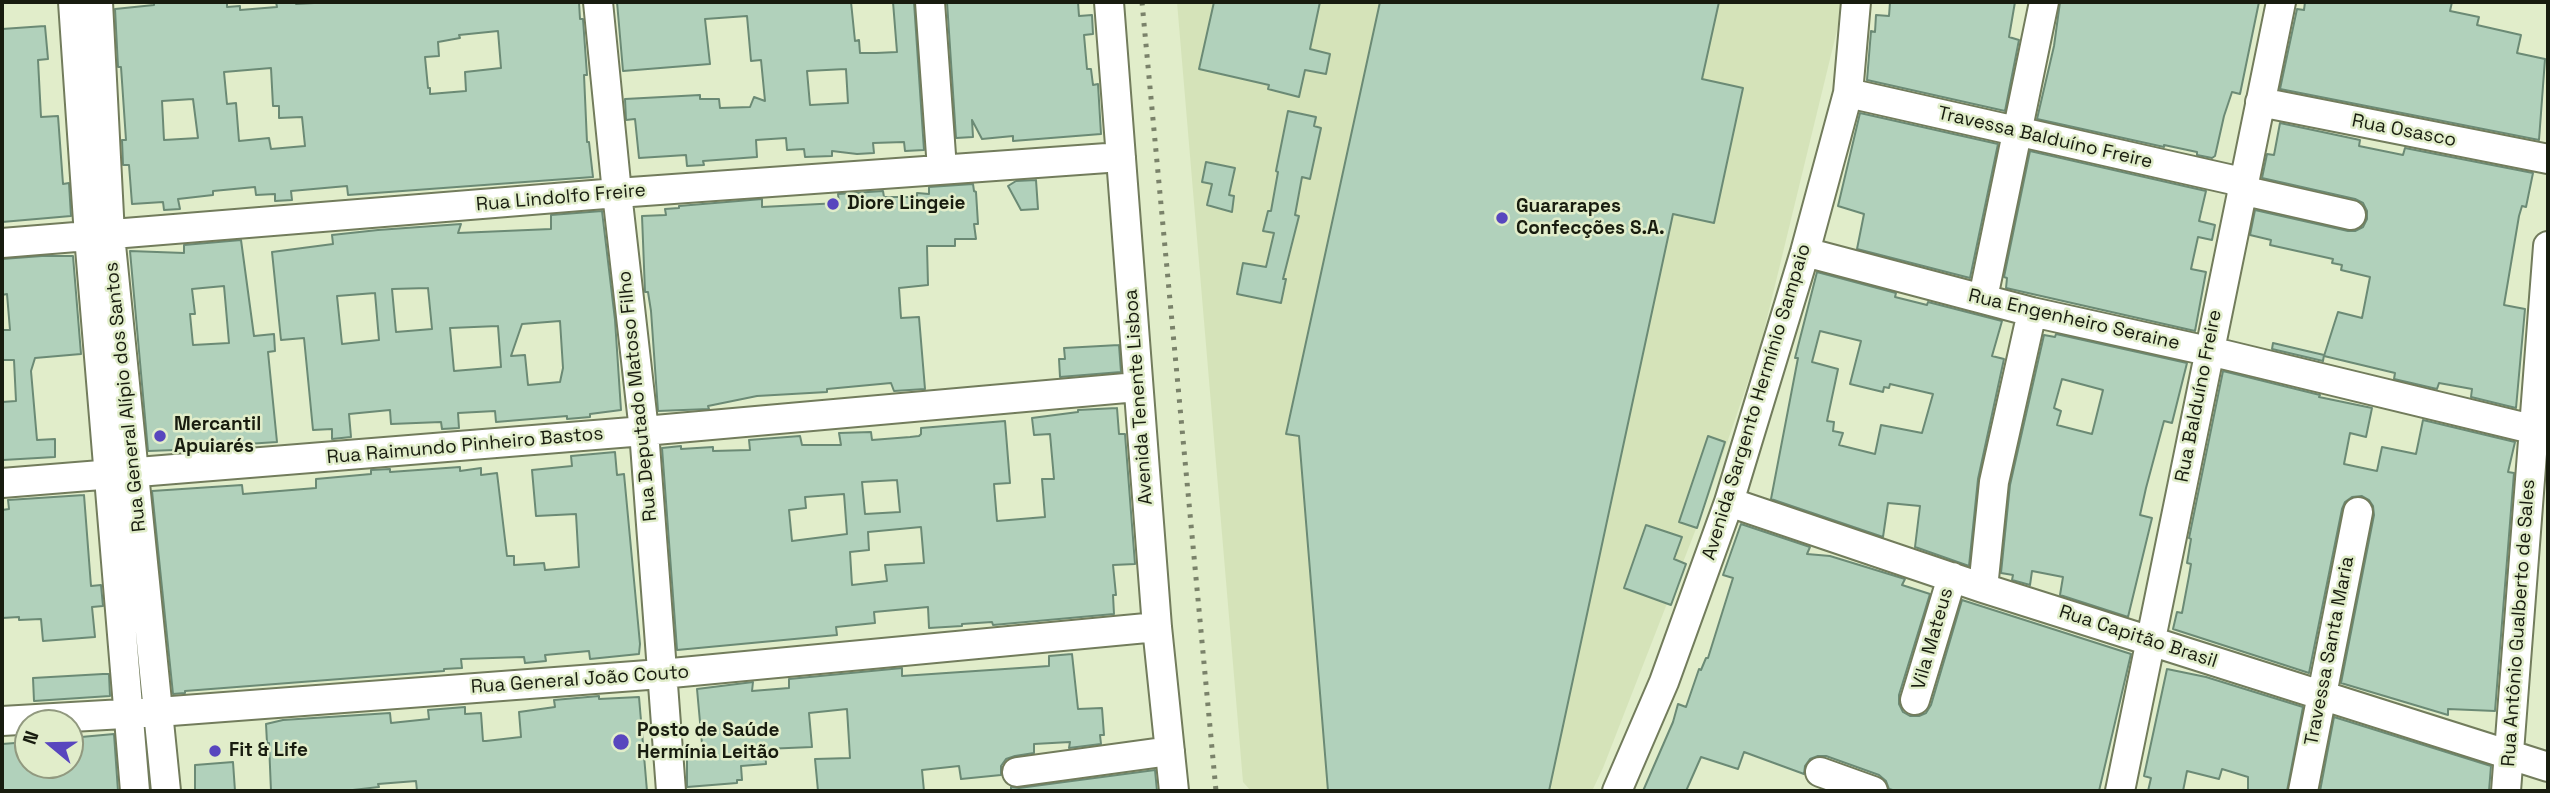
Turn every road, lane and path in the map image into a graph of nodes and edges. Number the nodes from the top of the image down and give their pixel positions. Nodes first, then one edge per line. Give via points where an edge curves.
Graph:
1 (73, 2) edge
2 (98, 2) edge
3 (598, 2) edge
4 (930, 2) edge
5 (1109, 2) edge
6 (1856, 2) edge
7 (2044, 2) edge
8 (2281, 2) edge
9 (1848, 93) junction
10 (2260, 102) junction
11 (2017, 132) junction
12 (1121, 156) junction
13 (2548, 159) edge
14 (942, 169) junction
15 (2241, 186) junction
16 (617, 193) junction
17 (2351, 215) dead end
18 (100, 235) junction
19 (2, 243) edge
20 (2548, 246) edge
21 (1805, 252) junction
22 (1983, 298) junction
23 (2032, 312) junction
24 (2208, 351) junction
25 (1138, 387) junction
26 (2541, 431) edge
27 (644, 432) junction
28 (121, 474) junction
29 (2, 483) edge
30 (1729, 502) junction
31 (2358, 512) dead end
32 (1952, 577) junction
33 (1983, 588) junction
34 (1157, 627) junction
35 (2151, 641) junction
36 (661, 674) junction
37 (2321, 696) junction
38 (1915, 701) dead end
39 (158, 712) junction
40 (128, 713) junction
41 (2, 721) edge
42 (1170, 751) junction
43 (2508, 753) junction
44 (2548, 766) edge
45 (1017, 772) dead end
46 (1820, 772) dead end
47 (135, 791) edge
48 (166, 791) edge
49 (671, 791) edge
50 (1174, 791) edge
51 (1618, 791) edge
52 (1872, 791) edge
53 (2120, 791) edge
54 (2303, 791) edge
55 (2506, 791) edge

1 - 18 street, Rua General Alípio dos Santos
2 - 18 street, Rua General Alípio dos Santos
3 - 16 street, Rua Deputado Matoso Filho
4 - 14 street
5 - 12 street, Avenida Tenente Lisboa
6 - 9 street, Avenida Sargento Hermínio Sampaio
7 - 11 street
8 - 10 street, Rua Balduíno Freire
9 - 11 street, Travessa Balduíno Freire
9 - 21 street, Avenida Sargento Hermínio Sampaio
10 - 13 street, Rua Osasco
10 - 15 street, Rua Balduíno Freire
11 - 15 street, Travessa Balduíno Freire
11 - 22 street
12 - 14 street, Rua Lindolfo Freire
12 - 25 street, Avenida Tenente Lisboa
14 - 16 street, Rua Lindolfo Freire
15 - 17 street, Travessa Balduíno Freire
15 - 24 street, Rua Balduíno Freire
16 - 18 street, Rua Lindolfo Freire
16 - 27 street, Rua Deputado Matoso Filho
18 - 19 street, Rua Lindolfo Freire
18 - 28 street, Rua General Alípio dos Santos
20 - 26 street, Rua Antônio Gualberto de Sales
21 - 22 street, Rua Engenheiro Seraine
21 - 30 street, Avenida Sargento Hermínio Sampaio
22 - 23 street, Rua Engenheiro Seraine
23 - 24 street, Rua Engenheiro Seraine
23 - 33 street via 1994,482
24 - 26 street, Rua Engenheiro Seraine
24 - 35 street, Rua Balduíno Freire
25 - 27 street, Rua Raimundo Pinheiro Bastos
25 - 34 street, Avenida Tenente Lisboa
26 - 43 street, Rua Antônio Gualberto de Sales
27 - 28 street, Rua Raimundo Pinheiro Bastos
27 - 36 street, Rua Deputado Matoso Filho
28 - 29 street, Rua Raimundo Pinheiro Bastos
28 - 39 street, Rua General Alípio dos Santos
28 - 40 street, Rua General Alípio dos Santos
30 - 32 street, Rua Capitão Brasil
30 - 51 street, Avenida Sargento Hermínio Sampaio via 1664,682
31 - 37 street, Travessa Santa Maria
32 - 33 street, Rua Capitão Brasil
32 - 38 street, Vila Mateus
33 - 35 street, Rua Capitão Brasil
34 - 36 street, Rua General João Couto
34 - 42 street, Avenida Tenente Lisboa
35 - 37 street, Rua Capitão Brasil
35 - 53 street, Rua Balduíno Freire
36 - 39 street, Rua General João Couto
36 - 49 street, Rua Deputado Matoso Filho
37 - 43 street, Rua Capitão Brasil
37 - 54 street, Travessa Santa Maria
39 - 40 street, Rua General João Couto
39 - 48 street, Rua General Alípio dos Santos
40 - 41 street, Rua General João Couto
40 - 47 street, Rua General Alípio dos Santos
42 - 45 street
42 - 50 street, Avenida Tenente Lisboa
43 - 44 street, Rua Capitão Brasil
43 - 55 street, Rua Antônio Gualberto de Sales
46 - 52 street

